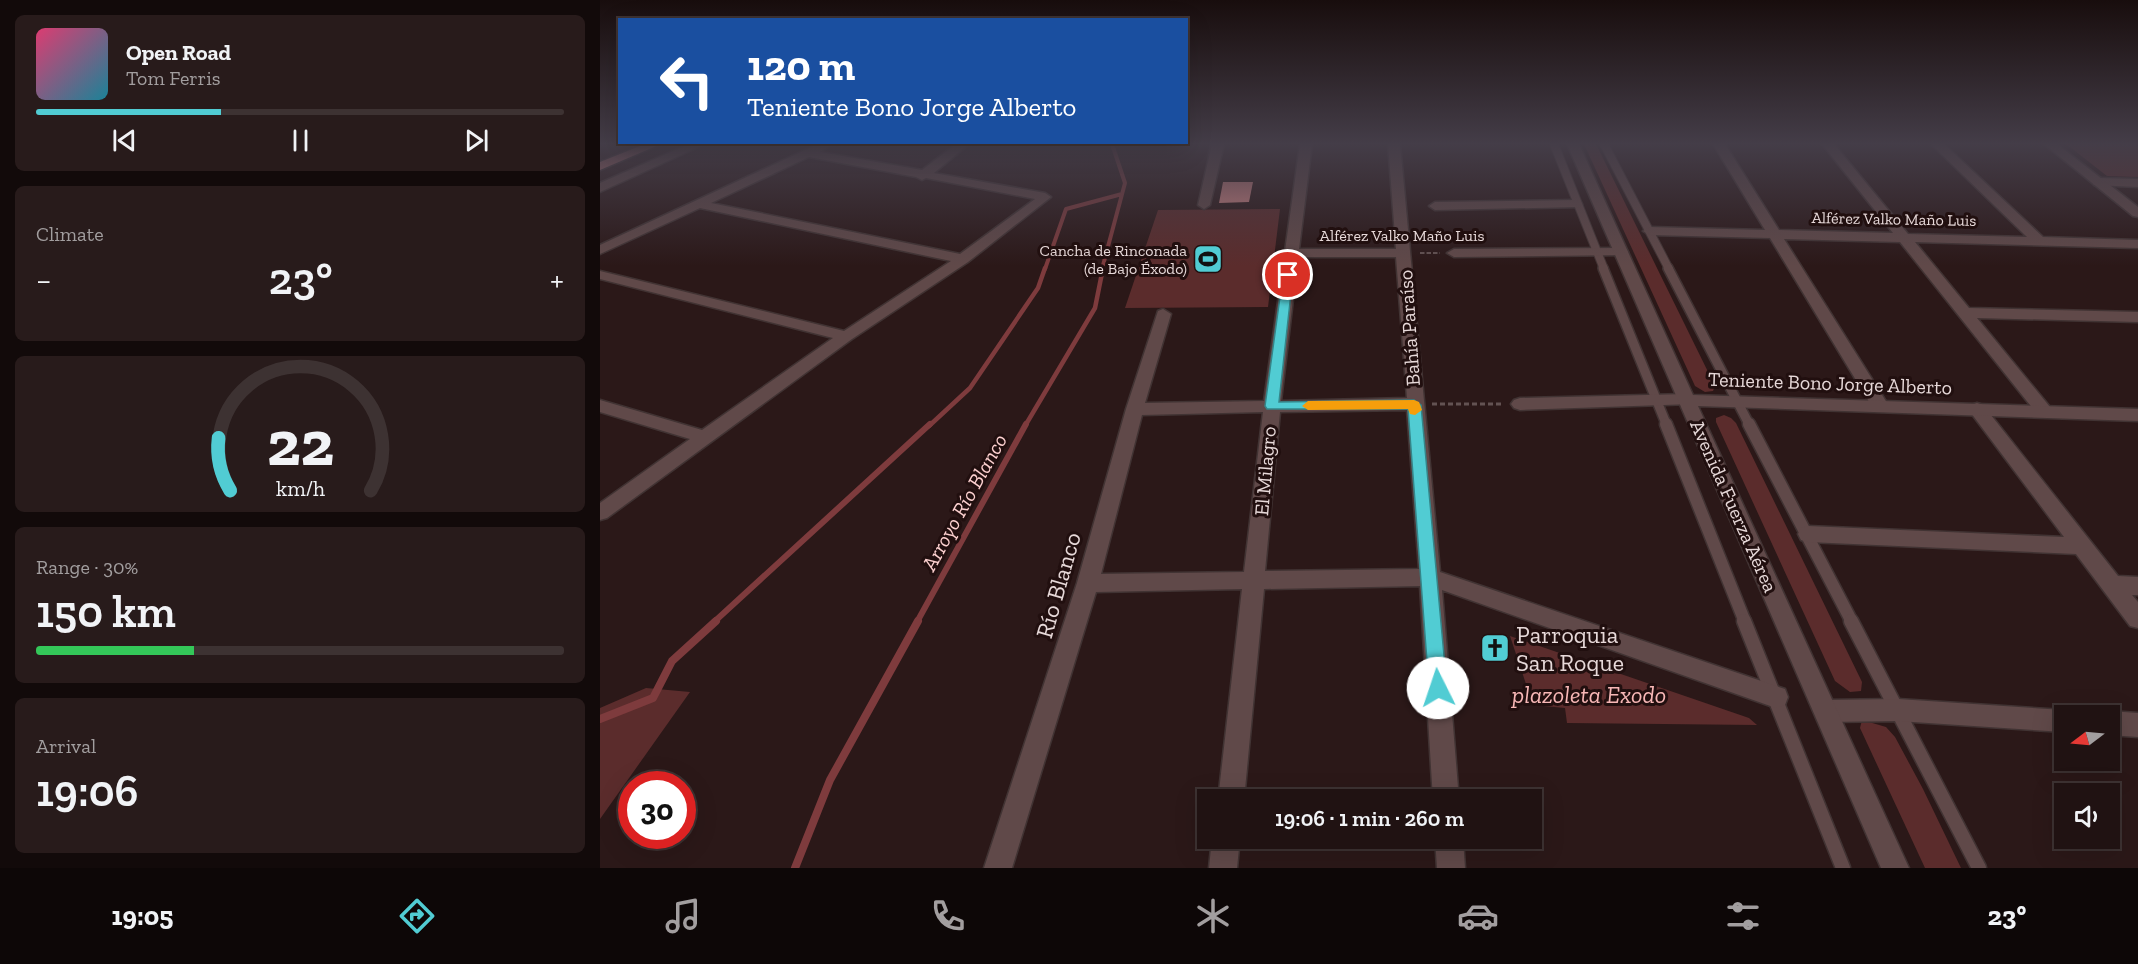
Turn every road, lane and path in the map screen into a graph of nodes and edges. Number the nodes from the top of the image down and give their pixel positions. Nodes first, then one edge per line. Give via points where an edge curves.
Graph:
1 (740, 185) edge
2 (972, 185) edge
3 (1209, 185) edge
4 (1300, 185) edge
5 (1397, 185) edge
6 (1569, 185) edge
7 (1591, 185) edge
8 (1625, 185) edge
9 (1743, 185) edge
10 (1862, 185) edge
11 (1980, 185) edge
12 (2101, 185) edge
13 (698, 204) junction
14 (1576, 204) junction
15 (1204, 205) dead end
16 (1435, 206) dead end
17 (2138, 213) edge
18 (1650, 231) junction
19 (1773, 234) junction
20 (1905, 237) junction
21 (2038, 240) junction
22 (2138, 244) edge
23 (600, 250) edge
24 (1597, 252) junction
25 (1621, 252) junction
26 (1291, 253) junction
27 (1403, 253) junction
28 (1454, 253) joint
29 (963, 259) junction
30 (600, 275) edge
31 (1967, 313) junction
32 (1163, 314) dead end
33 (2138, 317) edge
34 (846, 336) junction
35 (1687, 400) junction
36 (1737, 401) junction
37 (1656, 402) junction
38 (1520, 404) joint
39 (600, 405) edge
40 (1414, 405) junction
41 (1272, 406) junction
42 (1880, 406) junction
43 (1135, 409) junction
44 (1977, 409) junction
45 (2044, 411) junction
46 (2138, 415) edge
47 (704, 437) junction
48 (600, 513) edge
49 (1808, 534) junction
50 (2084, 546) junction
51 (1430, 577) junction
52 (1255, 578) junction
53 (1088, 583) junction
54 (2113, 585) junction
55 (2138, 585) edge
56 (2138, 618) edge
57 (1776, 697) junction
58 (1898, 710) junction
59 (1826, 711) junction
60 (2054, 720) edge
61 (2120, 724) edge
62 (2138, 725) edge
63 (1231, 789) edge
64 (1445, 789) edge
65 (1225, 849) edge
66 (1450, 849) edge
67 (998, 868) edge
68 (1223, 868) edge
69 (1451, 868) edge
70 (1843, 868) edge
71 (1895, 868) edge
72 (1979, 868) edge

1 - 13 street
2 - 29 street via 1045,197
3 - 15 street
4 - 26 street, El Milagro
5 - 27 street, Bahía Paraíso
6 - 14 lane
7 - 25 street, Avenida Fuerza Aérea
8 - 18 lane
9 - 19 street
10 - 20 street
11 - 21 street
12 - 17 street
13 - 23 street
13 - 29 street
14 - 16 street
14 - 24 lane
18 - 19 street, Alférez Valko Maño Luis
18 - 36 lane
19 - 20 street, Alférez Valko Maño Luis
19 - 42 street
20 - 21 street, Alférez Valko Maño Luis
20 - 31 street
21 - 22 street, Alférez Valko Maño Luis
24 - 25 street, Alférez Valko Maño Luis
24 - 28 street, Alférez Valko Maño Luis
24 - 37 lane
25 - 35 street, Avenida Fuerza Aérea
26 - 27 street, Alférez Valko Maño Luis
26 - 41 street, El Milagro
27 - 28 path, Alférez Valko Maño Luis
27 - 40 street, Bahía Paraíso
29 - 34 street
30 - 34 street
31 - 33 street
31 - 45 street
32 - 43 street, Río Blanco
34 - 47 street
35 - 36 street, Teniente Bono Jorge Alberto
35 - 37 street, Teniente Bono Jorge Alberto
35 - 59 street, Avenida Fuerza Aérea
36 - 42 street, Teniente Bono Jorge Alberto
36 - 49 lane
37 - 38 street, Teniente Bono Jorge Alberto
37 - 57 lane
38 - 40 path
39 - 47 street
40 - 41 street
40 - 51 street, Bahía Paraíso
41 - 43 street
41 - 52 street, El Milagro
42 - 44 street, Teniente Bono Jorge Alberto
43 - 53 street, Río Blanco
44 - 45 street, Teniente Bono Jorge Alberto
44 - 50 street
45 - 46 street, Teniente Bono Jorge Alberto
47 - 48 street
49 - 50 street
49 - 58 lane
50 - 54 street
51 - 52 street
51 - 57 street
51 - 64 street, Bahía Paraíso
52 - 53 street
52 - 63 street, El Milagro
53 - 67 street, Río Blanco
54 - 55 street
54 - 56 street
57 - 70 lane
58 - 59 street
58 - 60 street
58 - 72 lane
59 - 71 street, Avenida Fuerza Aérea
61 - 62 street
65 - 68 street
66 - 69 street

